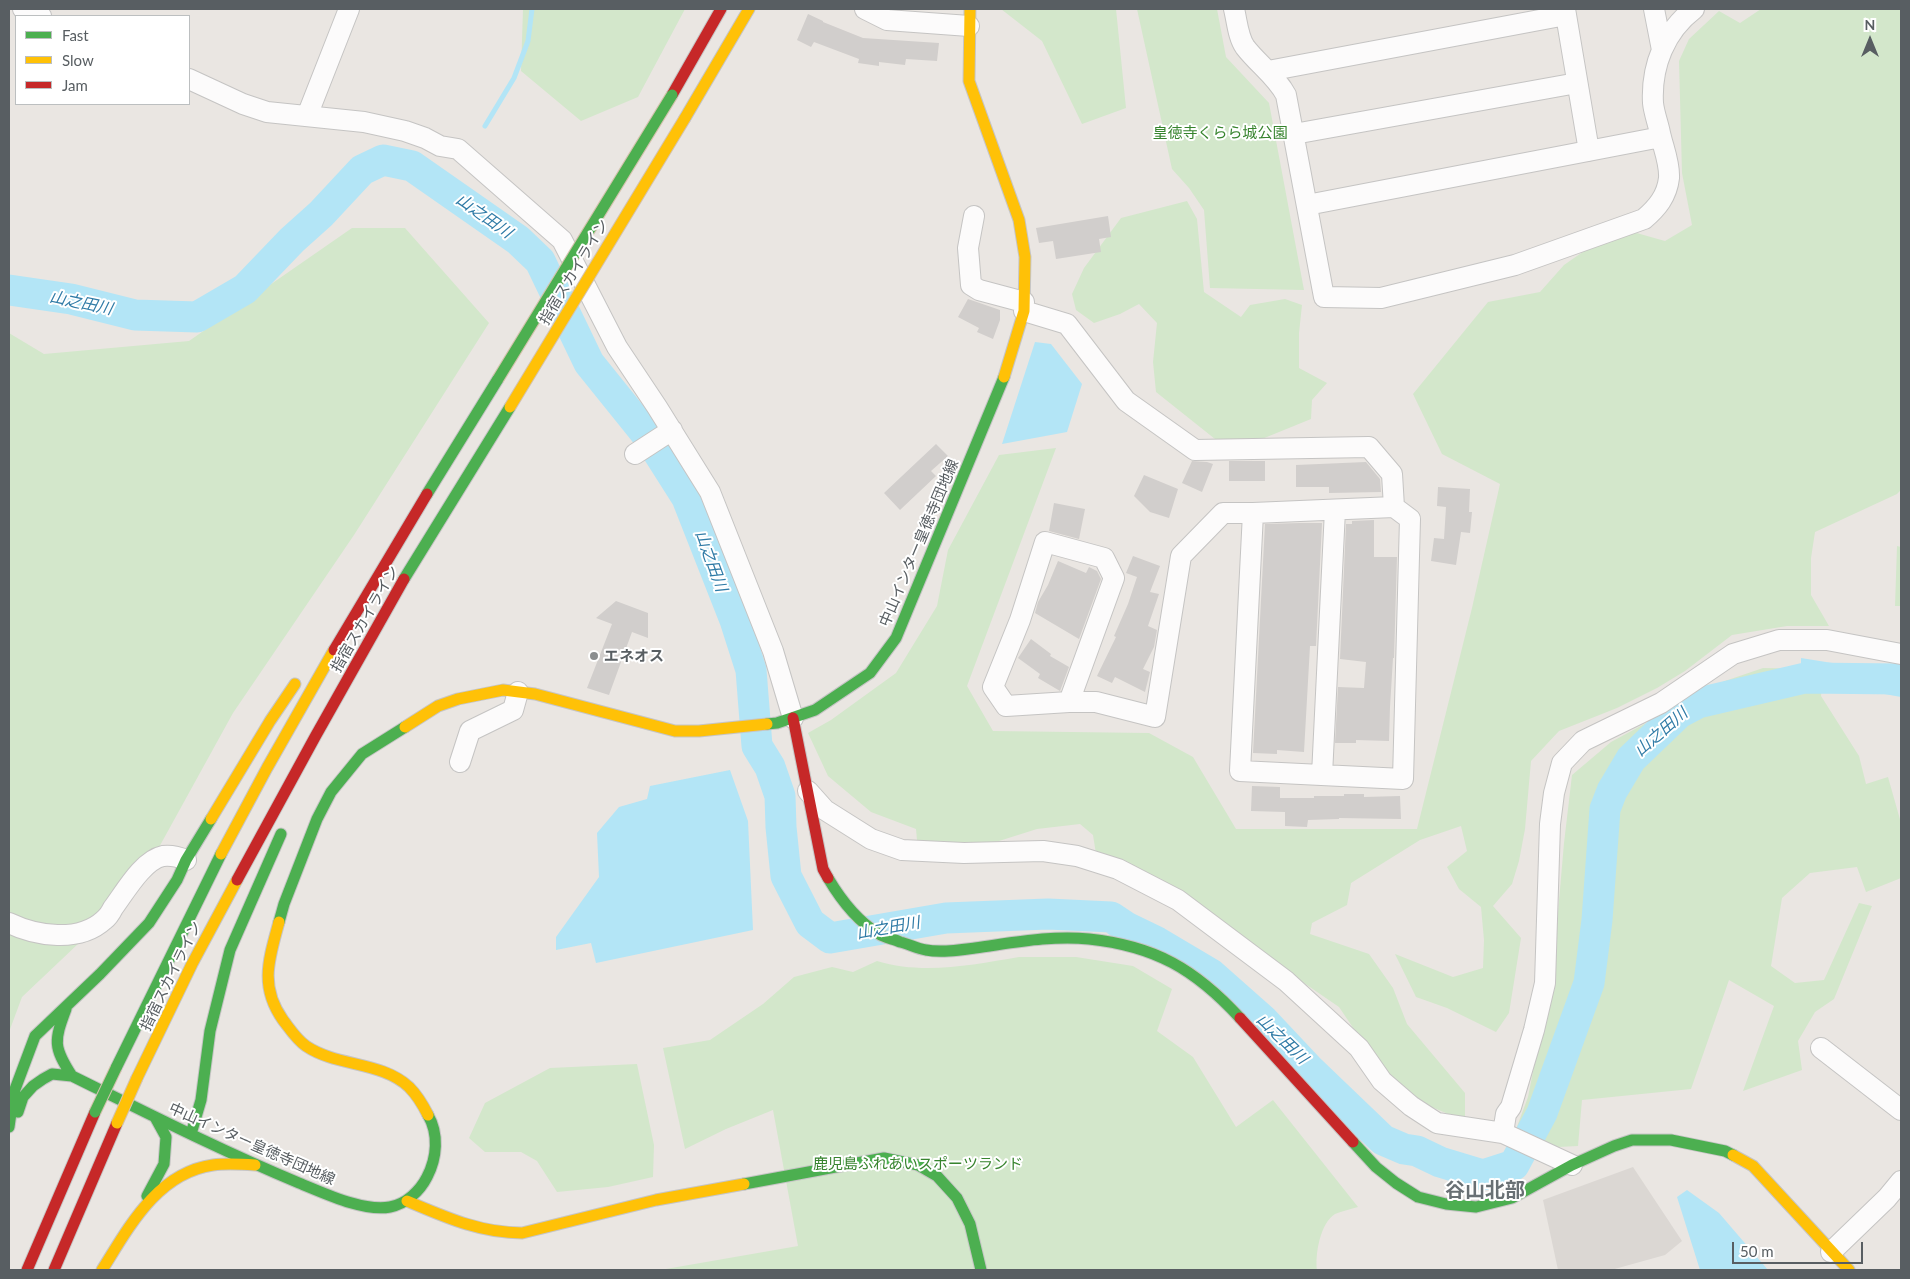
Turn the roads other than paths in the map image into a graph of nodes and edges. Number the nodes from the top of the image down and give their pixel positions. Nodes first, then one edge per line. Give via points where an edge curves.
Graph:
1 (23, 9) edge
2 (349, 9) edge
3 (721, 9) edge
4 (750, 9) edge
5 (865, 9) edge
6 (1234, 9) edge
7 (1654, 9) edge
8 (1694, 9) edge
9 (1565, 12) edge
10 (38, 15) edge
11 (970, 17) edge
12 (1662, 50) junction
13 (1268, 71) junction
14 (190, 79) edge
15 (1577, 83) junction
16 (307, 116) junction
17 (1294, 134) junction
18 (1661, 138) junction
19 (1588, 151) junction
20 (1307, 204) junction
21 (974, 216) dead end
22 (1024, 307) junction
23 (672, 430) junction
24 (635, 454) dead end
25 (1394, 507) junction
26 (1335, 510) junction
27 (1253, 513) junction
28 (389, 604) junction
29 (357, 610) junction
30 (332, 633) dead end
31 (1901, 654) edge
32 (303, 671) dead end
33 (518, 692) junction
34 (1069, 702) junction
35 (785, 720) junction
36 (323, 747) dead end
37 (460, 762) dead end
38 (1322, 775) junction
39 (808, 791) junction
40 (284, 826) dead end
41 (186, 860) junction
42 (9, 923) edge
43 (68, 1004) junction
44 (1821, 1048) dead end
45 (72, 1076) junction
46 (1901, 1110) edge
47 (155, 1117) junction
48 (9, 1127) edge
49 (191, 1134) junction
50 (1510, 1136) junction
51 (9, 1140) edge
52 (255, 1165) junction
53 (1572, 1165) junction
54 (1901, 1180) edge
55 (407, 1201) junction
56 (134, 1220) junction
57 (1831, 1252) junction
58 (27, 1270) edge
59 (54, 1270) edge
60 (102, 1270) edge
61 (981, 1270) edge
62 (1849, 1270) edge

1 - 10 street
2 - 16 street
3 - 29 main road, 指宿スカイライン, bridge via 672,95
4 - 28 main road, 指宿スカイライン, bridge
5 - 11 street via 888,20
6 - 13 street via 1245,46
7 - 12 street
8 - 12 street via 1682,18
9 - 13 street
9 - 15 street
11 - 22 main road, 中山インター皇徳寺団地線 via 970,81 1019,220 1025,257
12 - 18 street via 1653,92
13 - 17 street via 1286,95
14 - 16 street via 267,112
15 - 17 street
15 - 19 street
16 - 23 street via 364,122 405,131 440,146 458,148 513,195 562,240 617,347
17 - 20 street
18 - 19 street
18 - 20 street via 1668,164 1668,183 1662,199 1644,219 1515,266 1381,298 1324,297
19 - 20 street
21 - 22 street via 968,248 972,285
22 - 25 street via 1067,324 1126,401 1195,450 1369,447 1392,474
22 - 35 main road, 中山インター皇徳寺団地線 via 1005,374 896,638 870,673 815,710
23 - 24 street
23 - 35 street via 710,492 773,651
25 - 26 street
25 - 38 street via 1410,519 1403,779
26 - 27 street
26 - 38 street
27 - 34 street via 1223,513 1181,556 1155,717 1096,702
27 - 38 street via 1240,771
28 - 36 main road via 376,642
28 - 59 main road, 指宿スカイライン, bridge via 192,964 117,1123
29 - 30 main road
29 - 58 main road, 指宿スカイライン, bridge via 197,899 95,1112
31 - 50 street via 1827,640 1779,640 1733,654 1661,703 1583,741 1562,763 1550,824 1545,984 1511,1107 1506,1114
32 - 41 main road
33 - 35 main road, 中山インター皇徳寺団地線 via 674,731 745,727
33 - 37 street via 513,710 470,731
33 - 55 main road, 中山インター皇徳寺団地線 via 503,690 438,706 362,754 331,792 317,819 284,904 270,956 270,996 292,1033 306,1046 328,1056 390,1074 408,1086 420,1100 430,1118 435,1152 424,1183
34 - 34 street via 1006,706 993,687 1020,620 1045,542 1104,558 1114,578
35 - 39 main road
39 - 50 street via 825,810 840,820 871,839 902,850 964,853 1043,851 1077,856 1118,868 1178,900 1286,981 1359,1048 1382,1081 1411,1106 1437,1123
39 - 53 main road via 823,868 837,894 855,915 880,935 926,950 957,950 1059,938 1089,939 1161,956 1192,973 1220,996 1376,1168 1418,1197 1476,1207 1495,1204
40 - 49 main road via 230,950 210,1031 201,1100
41 - 42 street via 162,856 149,862 104,920 89,930 75,934 34,933
41 - 43 main road via 178,880 149,922
43 - 45 main road via 55,1043
43 - 48 main road via 35,1036 14,1092
44 - 46 street
45 - 47 main road, 中山インター皇徳寺団地線
45 - 51 main road via 52,1074 33,1086 23,1097
47 - 49 main road, 中山インター皇徳寺団地線
47 - 56 main road via 166,1137 164,1164
49 - 52 main road, 中山インター皇徳寺団地線
50 - 53 street
52 - 55 main road, 中山インター皇徳寺団地線 via 344,1201 390,1207
52 - 56 main road via 226,1163 186,1172 149,1200
53 - 57 main road via 1632,1140 1671,1140 1725,1152 1753,1166
54 - 57 street via 1887,1198
55 - 61 main road via 486,1231 515,1233 656,1200 884,1158 920,1166 945,1182 962,1205 973,1231
56 - 60 main road
57 - 62 main road

